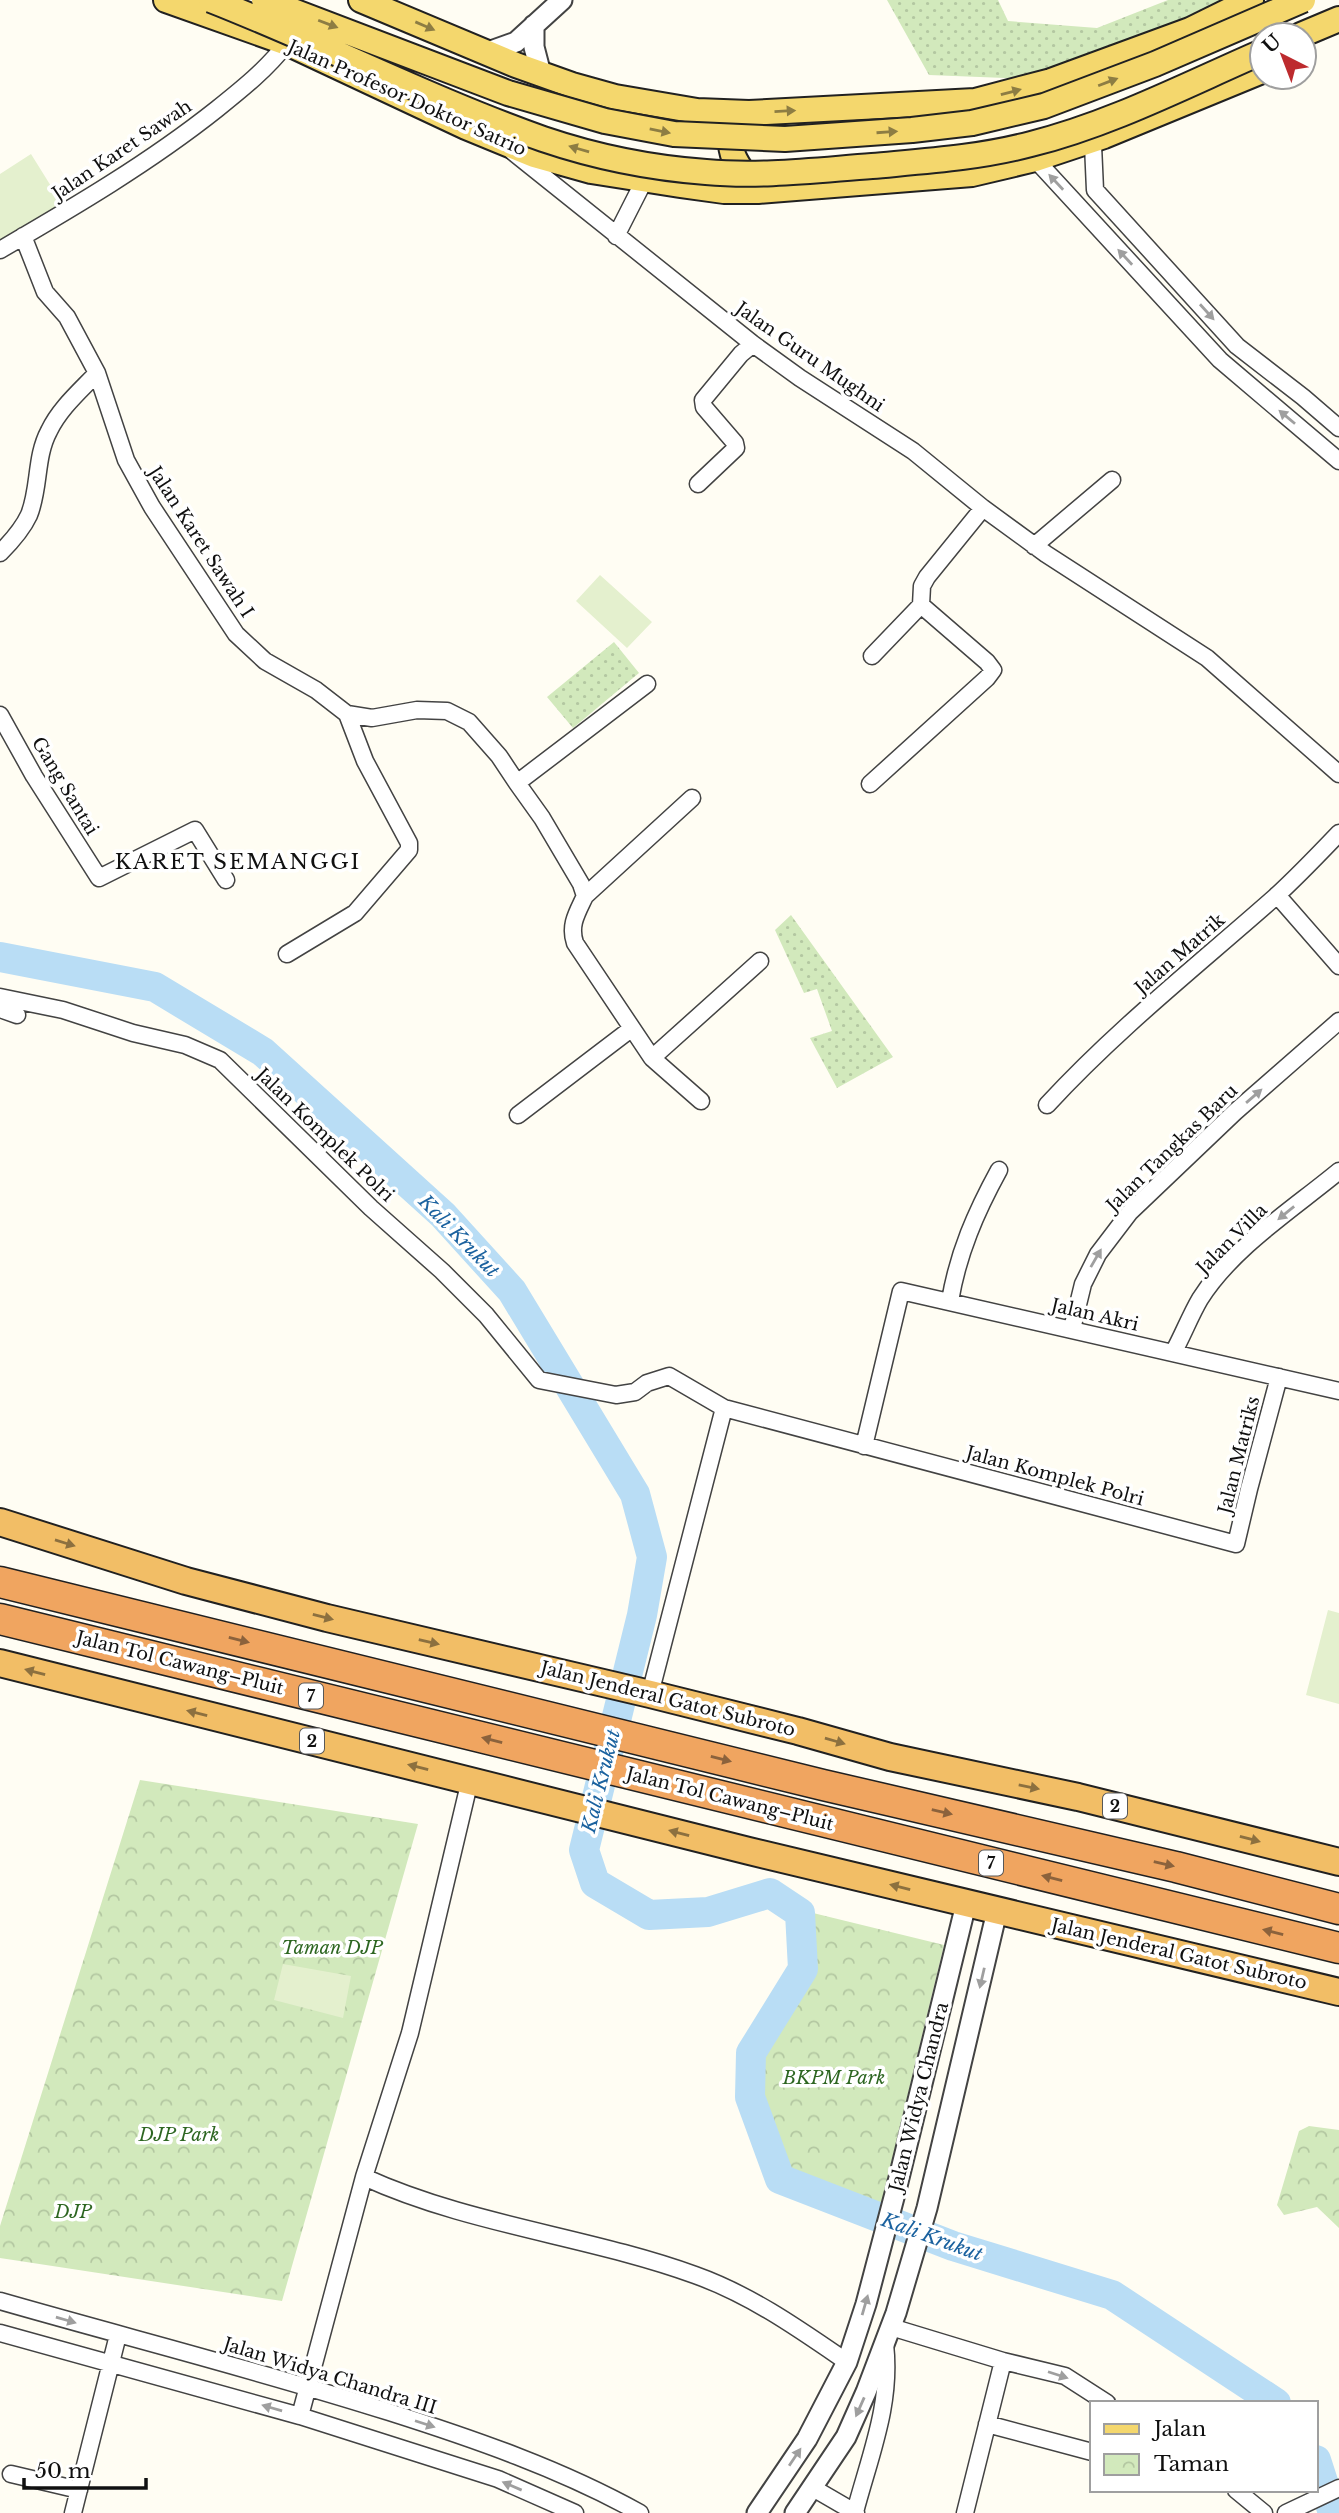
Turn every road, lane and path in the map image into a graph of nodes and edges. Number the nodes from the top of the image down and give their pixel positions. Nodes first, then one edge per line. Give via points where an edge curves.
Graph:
1 (166, 0) edge
2 (211, 0) edge
3 (264, 0) edge
4 (361, 0) edge
5 (562, 0) edge
6 (1251, 0) edge
7 (1303, 0) edge
8 (1339, 19) edge
9 (534, 25) junction
10 (1318, 28) edge
11 (1339, 37) edge
12 (287, 43) junction
13 (1318, 46) edge
14 (488, 52) junction
15 (1248, 58) edge
16 (541, 74) junction
17 (1248, 77) edge
18 (749, 113) junction
19 (1104, 135) junction
20 (503, 143) junction
21 (1035, 159) junction
22 (645, 179) junction
23 (1095, 190) junction
24 (758, 191) junction
25 (1078, 205) junction
26 (23, 236) junction
27 (616, 236) junction
28 (0, 250) edge
29 (753, 344) junction
30 (97, 373) junction
31 (1339, 428) edge
32 (1339, 461) edge
33 (1112, 480) dead end
34 (698, 484) dead end
35 (983, 508) junction
36 (1034, 546) junction
37 (0, 554) edge
38 (920, 604) junction
39 (872, 656) dead end
40 (647, 684) dead end
41 (347, 714) junction
42 (0, 715) edge
43 (1339, 774) edge
44 (517, 783) junction
45 (870, 784) dead end
46 (692, 798) dead end
47 (1339, 833) edge
48 (226, 880) dead end
49 (1277, 895) junction
50 (585, 896) junction
51 (287, 954) dead end
52 (760, 961) dead end
53 (1339, 966) edge
54 (0, 997) edge
55 (0, 1009) edge
56 (16, 1014) dead end
57 (1339, 1021) edge
58 (631, 1029) junction
59 (652, 1058) junction
60 (701, 1101) dead end
61 (1047, 1105) dead end
62 (518, 1115) dead end
63 (999, 1170) dead end
64 (1339, 1171) edge
65 (950, 1301) junction
66 (1072, 1329) junction
67 (1173, 1353) junction
68 (1279, 1377) junction
69 (1339, 1391) edge
70 (724, 1408) junction
71 (864, 1446) junction
72 (0, 1522) edge
73 (1236, 1544) joint
74 (0, 1564) edge
75 (0, 1582) edge
76 (0, 1619) edge
77 (173, 1624) junction
78 (0, 1662) edge
79 (642, 1692) junction
80 (470, 1780) junction
81 (1339, 1862) edge
82 (966, 1904) junction
83 (1339, 1909) edge
84 (998, 1911) junction
85 (1339, 1948) edge
86 (1339, 1992) edge
87 (937, 2031) junction
88 (968, 2038) junction
89 (364, 2178) junction
90 (0, 2301) edge
91 (0, 2333) edge
92 (118, 2335) junction
93 (888, 2335) junction
94 (1003, 2361) junction
95 (847, 2362) junction
96 (111, 2363) junction
97 (309, 2387) junction
98 (1104, 2401) edge
99 (300, 2416) junction
100 (987, 2424) junction
101 (1090, 2451) edge
102 (11, 2474) dead end
103 (813, 2488) junction
104 (1339, 2488) edge
105 (79, 2490) junction
106 (1238, 2492) edge
107 (73, 2513) edge
108 (575, 2513) edge
109 (640, 2513) edge
110 (757, 2513) edge
111 (795, 2513) edge
112 (855, 2513) edge
113 (965, 2513) edge
114 (1264, 2513) edge
115 (1286, 2513) edge

1 - 12 main road, Jalan Profesor Doktor Satrio
15 -> 2 main road, bridge via 1109,118 1019,147 965,158 789,172 707,172 626,162 545,140
3 -> 7 main road, bridge via 508,93 606,121 674,134 785,139 960,124 1044,106
4 -> 14 main road
5 - 9 street
18 -> 6 main road via 975,101 1077,72 1190,30
8 - 10 main road
9 - 14 street via 516,42
9 - 16 street
11 - 13 main road
12 - 20 main road, Jalan Profesor Doktor Satrio
12 - 26 street, Jalan Karet Sawah via 270,64 184,135
14 - 16 main road
16 - 18 main road via 615,97 697,111
17 - 19 main road, Jalan Profesor Doktor Satrio
18 - 24 main road via 737,125 731,152
19 - 21 main road, Jalan Profesor Doktor Satrio
19 - 23 street via 1093,145
20 - 22 main road, Jalan Profesor Doktor Satrio via 591,170
20 - 27 street, Jalan Guru Mughni
21 - 24 main road, Jalan Profesor Doktor Satrio via 972,174
25 -> 21 street
22 - 24 main road, Jalan Profesor Doktor Satrio via 724,191
22 - 27 street
23 - 25 street via 1085,189 1078,196
23 -> 31 street via 1237,345
32 -> 25 street via 1220,360
26 - 28 street, Jalan Karet Sawah
26 - 30 street, Jalan Karet Sawah I via 45,292 67,317
27 - 29 street, Jalan Guru Mughni
29 - 34 street via 703,401 736,448
29 - 35 street, Jalan Guru Mughni via 913,451
30 - 37 street via 48,431 30,513
30 - 41 street, Jalan Karet Sawah I via 139,483 236,634 265,661
33 - 36 street
35 - 36 street, Jalan Guru Mughni
35 - 38 street via 927,577
36 - 43 street, Jalan Guru Mughni via 1207,658
38 - 39 street
38 - 45 street via 993,670
40 - 44 street
41 - 44 street via 372,718 417,710 447,712 477,730
41 - 51 street via 409,850 355,913
42 - 48 street, Gang Santai via 99,878 195,830
44 - 50 street via 564,854
46 - 50 street
47 - 49 street, Jalan Matrik
49 - 53 street
49 - 61 street, Jalan Matrik via 1150,1004
50 - 58 street via 571,932
52 - 59 street
54 - 70 street, Jalan Komplek Polri via 185,1045 220,1060 486,1315 539,1380 616,1395 635,1392 669,1376
55 - 56 street
66 -> 57 street, Jalan Tangkas Baru via 1083,1284 1098,1254 1130,1212
58 - 59 street
58 - 62 street
59 - 60 street
63 - 65 street via 963,1244
64 -> 67 street, Jalan Villa via 1227,1266 1200,1299
65 - 66 street, Jalan Akri
65 - 71 street, Jalan Akri via 901,1291
66 - 67 street, Jalan Akri
67 - 68 street, Jalan Akri
68 - 69 street, Jalan Akri
68 - 73 street, Jalan Matriks
70 - 71 street, Jalan Komplek Polri
70 - 79 street
71 - 73 street, Jalan Komplek Polri
72 -> 79 highway, Jalan Jenderal Gatot Subroto / 2 via 186,1581
74 - 77 highway
75 - 77 highway, Jalan Tol Cawang–Pluit / 7
85 -> 76 highway, Jalan Tol Cawang–Pluit / 7
77 -> 83 highway, Jalan Tol Cawang–Pluit / 7
80 -> 78 highway, Jalan Jenderal Gatot Subroto / 2
79 -> 81 highway, Jalan Jenderal Gatot Subroto / 2 via 890,1757 1078,1797
82 -> 80 highway, Jalan Jenderal Gatot Subroto / 2
80 - 89 street via 410,2033
82 - 84 highway, Jalan Jenderal Gatot Subroto / 2
82 - 87 street, Jalan Widya Chandra
84 - 86 highway, Jalan Jenderal Gatot Subroto / 2
84 -> 88 street, Jalan Widya Chandra
87 - 88 street
95 -> 87 street, Jalan Widya Chandra
88 - 93 street, Jalan Widya Chandra via 915,2255
89 - 95 street via 448,2207 696,2276 786,2319
89 - 97 street
90 -> 92 street, Jalan Widya Chandra III
91 - 96 street
92 - 96 street
92 - 97 street, Jalan Widya Chandra III
93 - 94 street
93 -> 103 street, Jalan Widya Chandra via 846,2437
93 - 112 street via 887,2394
94 -> 98 street via 1065,2376
94 - 100 street
110 -> 95 street, Jalan Widya Chandra via 807,2439
99 -> 96 street
96 - 105 street
97 - 99 street
97 -> 109 street, Jalan Widya Chandra III via 504,2451
108 -> 99 street via 498,2479
100 - 101 street
100 - 113 street
102 - 105 street
103 - 111 street, Jalan Widya Chandra
103 - 112 street
104 - 115 street
105 - 107 street
106 - 114 street

